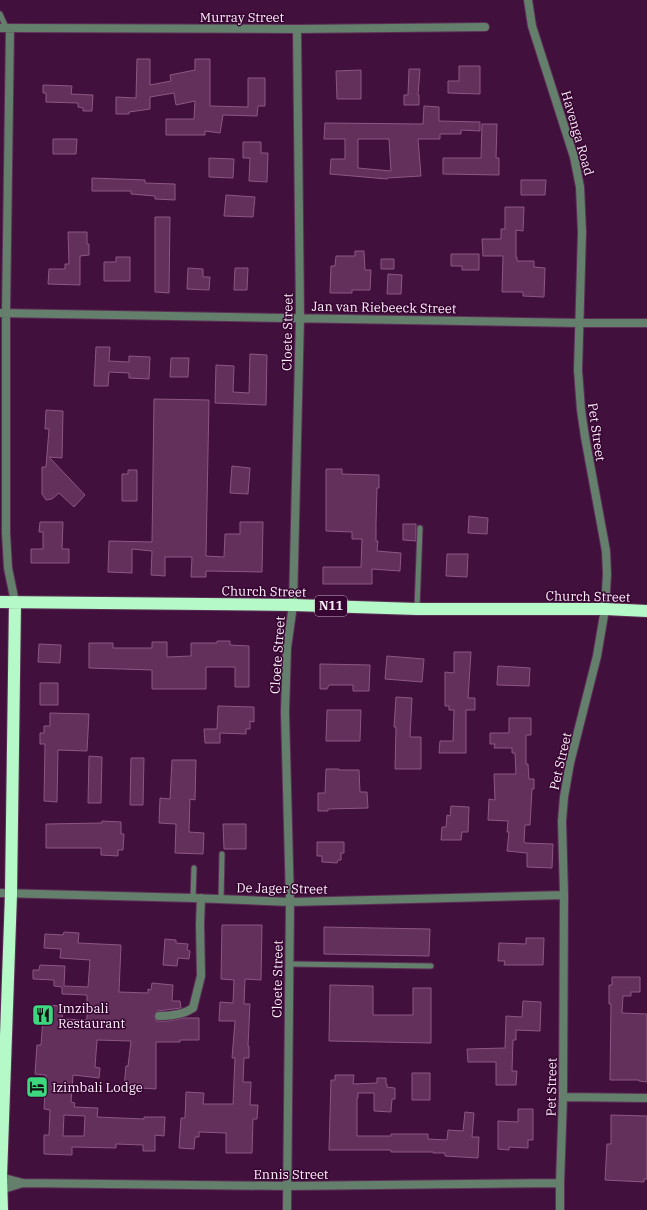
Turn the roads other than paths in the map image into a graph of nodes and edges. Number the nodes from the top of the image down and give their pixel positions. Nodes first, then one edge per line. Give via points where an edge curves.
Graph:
1 (528, 0) edge
2 (0, 14) edge
3 (485, 27) dead end
4 (0, 28) edge
5 (10, 28) junction
6 (297, 29) junction
7 (3, 313) edge
8 (300, 317) junction
9 (580, 323) junction
10 (647, 323) edge
11 (420, 528) dead end
12 (3, 533) edge
13 (0, 602) edge
14 (15, 602) junction
15 (293, 605) junction
16 (417, 609) junction
17 (605, 609) junction
18 (647, 611) edge
19 (222, 854) dead end
20 (194, 868) dead end
21 (5, 894) edge
22 (564, 895) junction
23 (197, 898) junction
24 (221, 899) junction
25 (290, 902) junction
26 (289, 964) junction
27 (431, 966) dead end
28 (159, 1016) dead end
29 (563, 1097) junction
30 (647, 1098) edge
31 (1, 1177) edge
32 (23, 1183) junction
33 (560, 1183) junction
34 (288, 1186) junction
35 (1, 1190) edge
36 (2, 1210) edge
37 (287, 1210) edge
38 (560, 1210) edge

1 - 9 street, Havenga Road via 532,26 578,172 582,232
2 - 5 lane via 5,25
3 - 6 street, Murray Street
4 - 5 street, Murray Street
5 - 6 street, Murray Street
5 - 7 street
6 - 8 street, Cloete Street
7 - 8 street, Jan van Riebeeck Street
7 - 12 street
8 - 9 street, Jan van Riebeeck Street
8 - 15 street, Cloete Street
9 - 10 street, Jan van Riebeeck Street
9 - 17 street, Pet Street via 578,370 581,410 606,551
11 - 16 lane
12 - 14 street
13 - 14 highway, Church Street / N11
14 - 15 highway, Church Street / N11
14 - 21 highway
15 - 16 highway, Church Street / N11
15 - 25 street, Cloete Street via 287,648 285,712
16 - 17 highway, Church Street / N11
17 - 18 highway, Church Street / N11
17 - 22 street, Pet Street via 597,656 564,797
19 - 24 lane
20 - 23 lane
21 - 23 street, De Jager Street
21 - 31 highway
22 - 25 street, De Jager Street
22 - 29 street, Pet Street
23 - 24 street, De Jager Street
23 - 28 street via 201,976 193,1008 171,1016
24 - 25 street, De Jager Street
25 - 26 street, Cloete Street
26 - 27 lane
26 - 34 street, Cloete Street
29 - 30 street
29 - 33 street, Pet Street
31 - 32 street, Ennis Street
31 - 35 highway
32 - 34 street, Ennis Street
32 - 35 street, Ennis Street
33 - 34 street, Ennis Street
33 - 38 street, Pet Street
34 - 37 street, Cloete Street
35 - 36 highway

